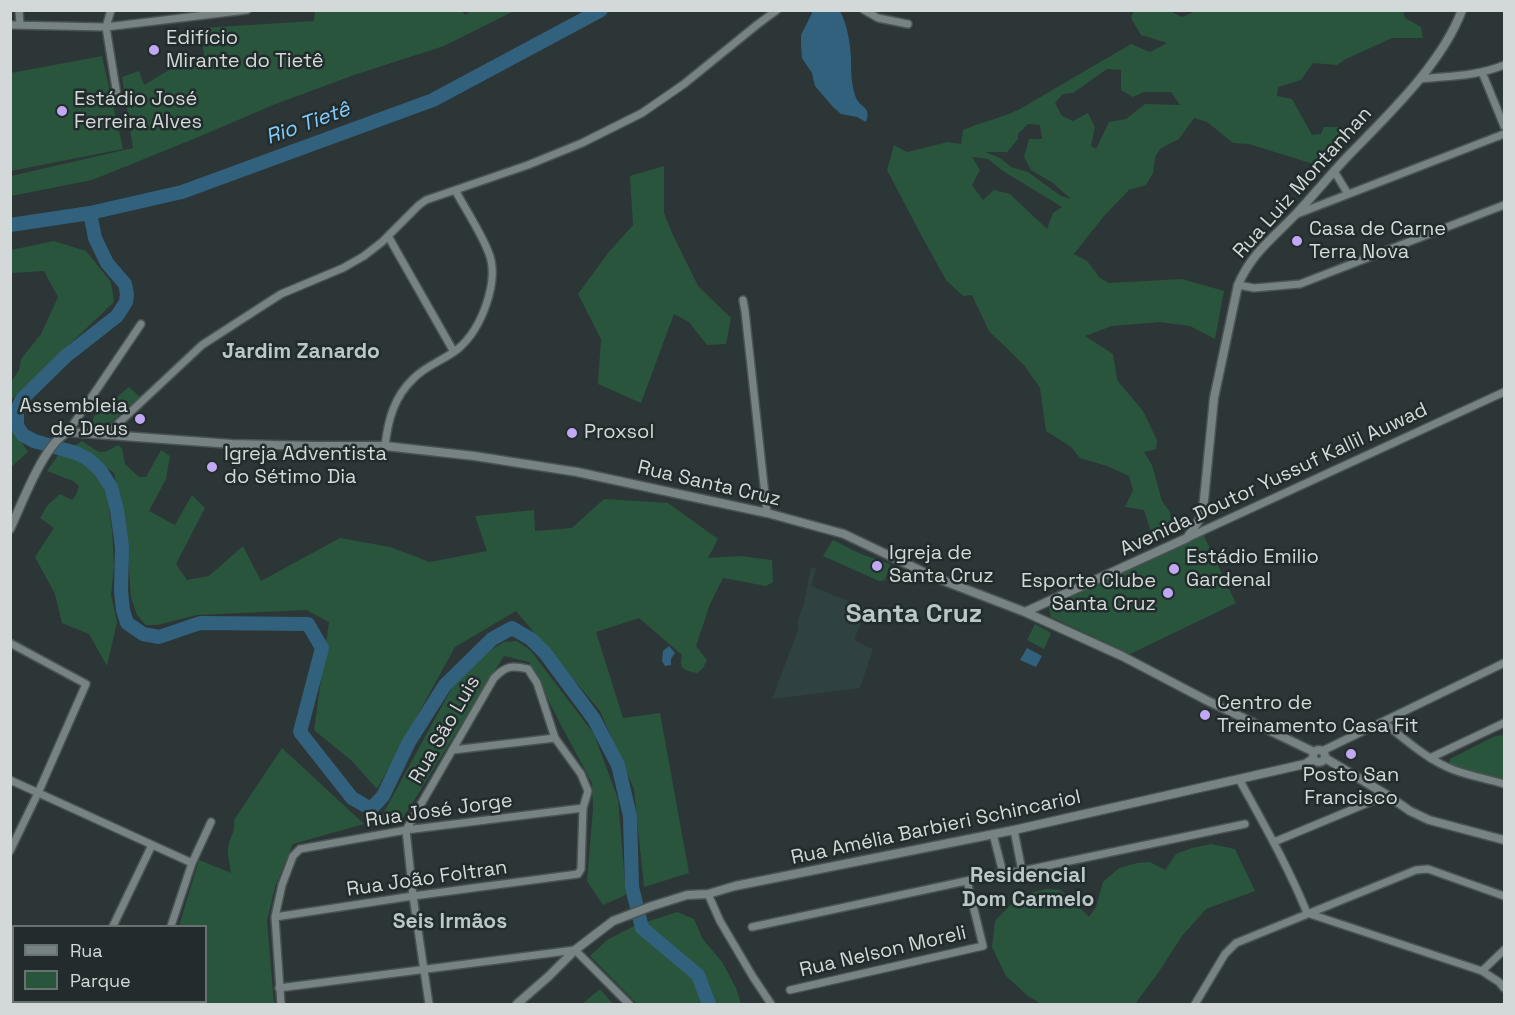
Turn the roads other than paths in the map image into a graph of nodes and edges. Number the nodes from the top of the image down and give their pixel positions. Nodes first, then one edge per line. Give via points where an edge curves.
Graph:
1 (20, 10) edge
2 (111, 10) edge
3 (247, 10) edge
4 (777, 10) edge
5 (864, 10) edge
6 (1462, 10) edge
7 (20, 24) junction
8 (908, 24) dead end
9 (10, 25) edge
10 (106, 27) junction
11 (1504, 65) edge
12 (1482, 72) junction
13 (1421, 79) junction
14 (117, 95) dead end
15 (1504, 126) edge
16 (1504, 134) edge
17 (1334, 171) junction
18 (455, 190) junction
19 (1348, 194) junction
20 (1504, 205) edge
21 (1295, 215) junction
22 (388, 236) junction
23 (1238, 285) junction
24 (743, 300) dead end
25 (141, 324) dead end
26 (453, 352) junction
27 (1504, 392) edge
28 (68, 432) junction
29 (107, 434) junction
30 (385, 446) junction
31 (767, 513) junction
32 (12, 522) edge
33 (1187, 538) junction
34 (1025, 612) junction
35 (10, 643) edge
36 (1504, 663) edge
37 (1383, 722) junction
38 (1504, 723) edge
39 (555, 738) junction
40 (453, 750) junction
41 (1318, 755) junction
42 (1430, 759) junction
43 (1239, 779) junction
44 (10, 780) edge
45 (1504, 784) edge
46 (38, 793) junction
47 (1387, 795) junction
48 (583, 808) junction
49 (211, 822) dead end
50 (1245, 824) dead end
51 (406, 830) junction
52 (1014, 830) junction
53 (993, 834) junction
54 (1504, 840) edge
55 (1274, 842) junction
56 (152, 845) junction
57 (10, 851) edge
58 (192, 863) junction
59 (581, 869) joint
60 (1022, 871) junction
61 (1003, 873) junction
62 (967, 881) junction
63 (708, 894) junction
64 (413, 896) junction
65 (1504, 896) edge
66 (1307, 913) junction
67 (275, 918) junction
68 (114, 925) edge
69 (172, 925) edge
70 (752, 927) dead end
71 (574, 950) junction
72 (1504, 950) edge
73 (424, 970) junction
74 (1482, 971) junction
75 (279, 988) junction
76 (1504, 988) edge
77 (790, 990) dead end
78 (281, 1005) edge
79 (429, 1005) edge
80 (517, 1005) edge
81 (629, 1005) edge
82 (771, 1005) edge
83 (1195, 1005) edge

1 - 7 street
2 - 10 street
3 - 10 street
4 - 18 street via 642,113 582,143
5 - 8 street via 878,18
6 - 13 street, Rua Luiz Montanhan
7 - 9 street
7 - 10 street
10 - 14 street
11 - 12 street
12 - 13 street
12 - 15 street
13 - 17 street, Rua Luiz Montanhan
16 - 19 street
17 - 19 street
17 - 21 street, Rua Luiz Montanhan
18 - 22 street via 419,205
18 - 26 street via 489,252 492,276 479,323
19 - 21 street
20 - 23 street via 1300,284 1254,288
21 - 23 street, Rua Luiz Montanhan via 1254,256
22 - 26 street
22 - 29 street via 364,256 281,294 202,345
23 - 33 street, Rua Luiz Montanhan via 1214,398 1203,510
24 - 31 street
25 - 28 street
26 - 30 street via 423,370 402,392 392,409
27 - 33 street, Avenida Doutor Yussuf Kallil Auwad
28 - 29 street, Rua Santa Cruz
28 - 32 street via 46,454
29 - 30 street, Rua Santa Cruz via 232,444
30 - 31 street, Rua Santa Cruz via 531,464
31 - 34 street, Rua Santa Cruz via 844,534 934,577
33 - 34 street, Avenida Doutor Yussuf Kallil Auwad
34 - 41 street, Rua Santa Cruz via 1122,656
35 - 46 street via 86,684
36 - 37 street
37 - 41 street
37 - 42 street
38 - 42 street
39 - 40 street
39 - 40 street, Rua São Luis via 537,683 528,669 511,666 494,678
39 - 48 street, Rua São Luis via 581,774 588,791
40 - 51 street, Rua São Luis
41 - 43 street, Rua Amélia Barbieri Schincariol via 1305,764
41 - 47 street, Rua Santa Cruz
42 - 45 street via 1455,771
43 - 52 street, Rua Amélia Barbieri Schincariol
43 - 55 street
44 - 46 street
46 - 56 street
46 - 57 street
47 - 54 street, Rua Santa Cruz via 1429,820
47 - 55 street
48 - 51 street, Rua José Jorge
48 - 59 street, Rua São Luis
49 - 58 street
50 - 60 street
51 - 64 street
51 - 67 street, Rua José Jorge via 300,849 293,856 282,885
52 - 53 street, Rua Amélia Barbieri Schincariol
52 - 60 street
53 - 61 street
53 - 63 street, Rua Amélia Barbieri Schincariol
55 - 66 street
56 - 58 street
56 - 68 street
58 - 69 street
59 - 64 street, Rua João Foltran via 572,875
60 - 61 street
61 - 62 street
62 - 70 street
62 - 77 street, Rua Nelson Moreli via 983,946
63 - 71 street, Rua Amélia Barbieri Schincariol via 687,895 624,916
63 - 82 street
64 - 67 street, Rua João Foltran
64 - 73 street
65 - 66 street via 1428,869 1416,870
66 - 74 street
66 - 83 street via 1236,943 1225,954
67 - 75 street
71 - 73 street
71 - 80 street, Rua Amélia Barbieri Schincariol
71 - 81 street
72 - 74 street
73 - 75 street
73 - 79 street
74 - 76 street
75 - 78 street

